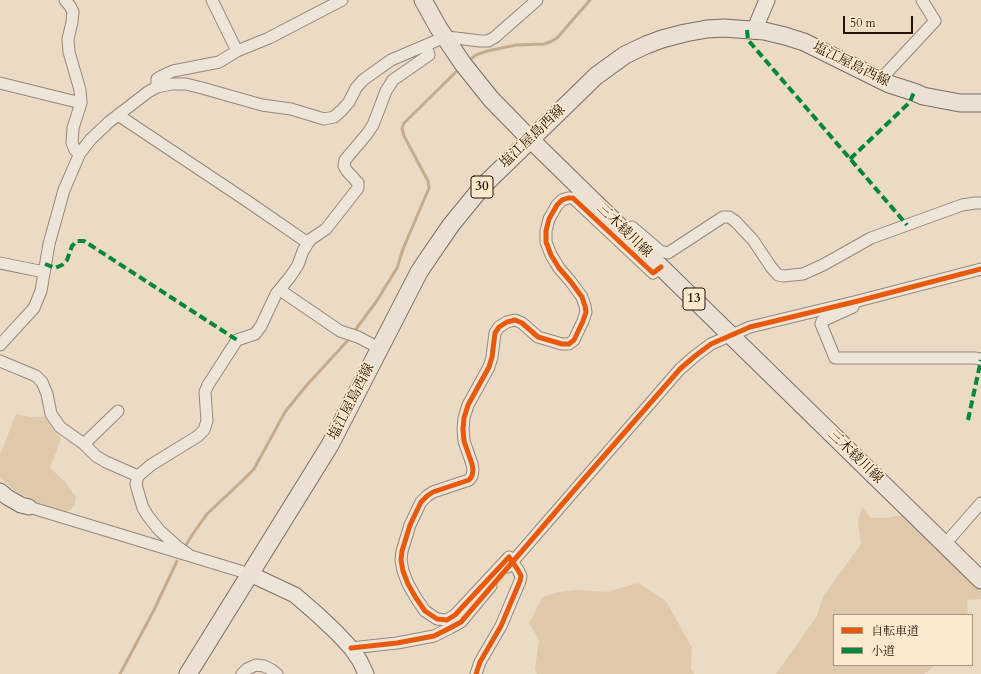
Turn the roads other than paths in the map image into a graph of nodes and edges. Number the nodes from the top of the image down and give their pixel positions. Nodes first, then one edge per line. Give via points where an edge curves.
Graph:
1 (66, 0) edge
2 (212, 0) edge
3 (342, 0) edge
4 (423, 0) edge
5 (537, 0) edge
6 (767, 0) edge
7 (922, 0) edge
8 (754, 31) junction
9 (445, 37) junction
10 (426, 45) junction
11 (237, 52) junction
12 (880, 80) junction
13 (0, 84) edge
14 (157, 88) junction
15 (82, 103) junction
16 (981, 103) edge
17 (118, 115) junction
18 (531, 140) junction
19 (80, 153) junction
20 (981, 203) edge
21 (624, 231) junction
22 (308, 243) junction
23 (0, 263) edge
24 (661, 267) junction
25 (981, 269) edge
26 (44, 272) junction
27 (280, 290) junction
28 (858, 301) junction
29 (730, 335) junction
30 (0, 345) edge
31 (379, 348) junction
32 (981, 359) edge
33 (0, 361) edge
34 (118, 411) dead end
35 (84, 444) junction
36 (138, 476) junction
37 (0, 491) edge
38 (981, 503) edge
39 (29, 507) joint
40 (159, 530) junction
41 (140, 541) junction
42 (945, 544) junction
43 (189, 555) junction
44 (512, 562) junction
45 (250, 574) junction
46 (981, 580) edge
47 (351, 648) junction
48 (188, 674) edge
49 (242, 674) edge
50 (277, 674) edge
51 (366, 674) edge
52 (476, 674) edge

1 - 15 street via 73,12 68,39 69,52
2 - 11 street
3 - 11 street via 270,38
4 - 9 main road, 三木綾川線 / 13
5 - 9 street via 488,41
6 - 8 street
7 - 12 street via 934,21
8 - 12 main road, 塩江屋島西線 / 30 via 764,31 804,42
8 - 18 main road, 塩江屋島西線 / 30 via 724,28 685,33 662,39 625,55 596,76
9 - 10 street
9 - 18 main road, 三木綾川線 / 13 via 491,99
10 - 14 street via 391,60 363,80 342,110 334,117 324,119 186,84 171,84
10 - 22 street via 429,55 393,80 373,124 345,160 344,166 358,183 358,188 326,229
11 - 14 street via 219,62 173,71 157,79
12 - 16 main road, 塩江屋島西線 / 30 via 923,96 960,103
13 - 15 street
14 - 17 street
15 - 19 street via 73,128 72,143 75,150
17 - 19 street via 91,139
17 - 22 street
18 - 21 main road, 三木綾川線 / 13
18 - 31 main road, 塩江屋島西線 / 30 via 482,187 451,226 419,272
19 - 26 street via 64,190
20 - 21 street via 962,205 871,238 817,268 803,274 783,276 778,274 753,240 729,217 723,217 668,252 660,251 632,227
21 - 24 main road, 三木綾川線 / 13
22 - 27 street via 298,265
23 - 26 street
24 - 29 main road, 三木綾川線 / 13
24 - 44 street via 653,273 573,198 562,200 549,218 546,242 551,256 582,297 586,312 583,321 574,340 568,344 538,337 515,320 499,327 495,333 489,367 468,405 464,418 464,441 472,464 472,476 469,480 433,492 421,502 410,525 401,560 408,584 425,611 437,619 447,620 455,615 509,557
25 - 28 street
26 - 30 street via 41,291 34,308
27 - 31 street via 340,331
27 - 36 street via 255,334 237,340 208,385 204,430
28 - 29 street via 750,327
28 - 32 street via 859,305 822,321 835,358
29 - 42 main road, 三木綾川線 / 13
29 - 44 street via 711,344 680,369
31 - 45 main road, 塩江屋島西線 / 30 via 330,445
33 - 35 street via 36,376 42,382 52,414 60,427
34 - 35 street
35 - 36 street via 106,462
36 - 40 street via 136,484 143,508
37 - 39 street via 7,498
38 - 42 street
39 - 41 street
40 - 41 street
40 - 43 street
41 - 43 street
42 - 46 main road, 三木綾川線 / 13
43 - 45 street
44 - 47 street via 461,622 450,628 434,636
44 - 52 street via 521,576 520,582
45 - 47 street via 296,595
45 - 48 main road, 塩江屋島西線 / 30
47 - 51 street
49 - 50 street via 256,665 264,666

